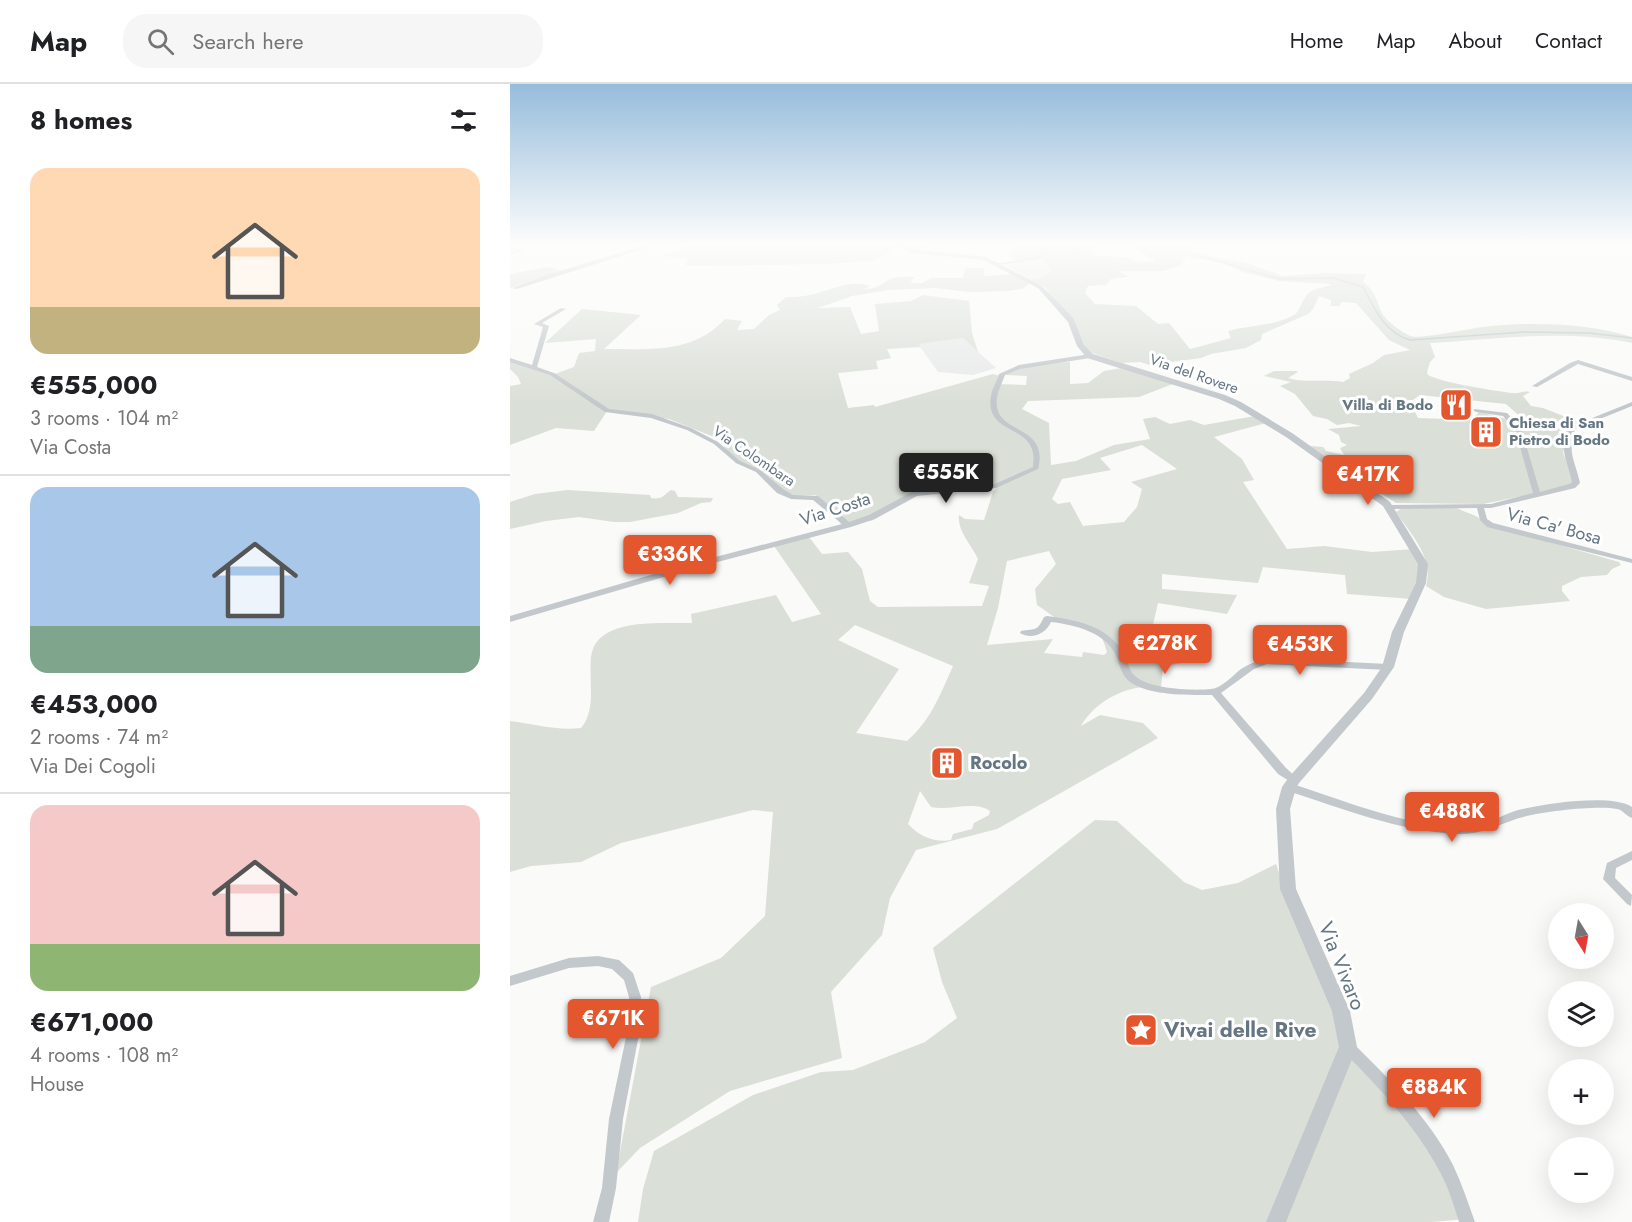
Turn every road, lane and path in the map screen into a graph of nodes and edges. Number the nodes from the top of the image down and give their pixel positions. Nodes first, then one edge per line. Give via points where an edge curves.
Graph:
1 (1049, 296) edge
2 (563, 309) dead end
3 (1090, 356) junction
4 (510, 360) edge
5 (534, 368) junction
6 (1632, 379) edge
7 (1535, 386) dead end
8 (1632, 404) edge
9 (1476, 410) dead end
10 (1537, 494) junction
11 (1390, 507) junction
12 (1480, 507) junction
13 (848, 525) junction
14 (1632, 561) edge
15 (510, 619) edge
16 (1024, 633) dead end
17 (1388, 667) junction
18 (1215, 692) junction
19 (1291, 783) junction
20 (1632, 814) edge
21 (1632, 855) edge
22 (1631, 901) edge
23 (510, 981) edge
24 (1348, 1047) junction
25 (601, 1222) edge
26 (1276, 1222) edge
27 (1467, 1222) edge

1 - 3 street via 1071,321 1081,346
2 - 5 street via 537,324 546,326
3 - 11 street, Via del Rovere via 1238,404 1299,441
3 - 13 street, Via Costa via 1019,367 1002,374 994,396 997,418 1035,444 1036,468 996,486 915,494
4 - 5 street, Via Colombara
5 - 13 street, Via Colombara via 552,374 607,411 652,416 689,429 758,471 780,491 791,497 815,498
6 - 7 street via 1578,362
8 - 10 street via 1572,428 1565,452 1576,483
9 - 10 street via 1505,414 1518,428
10 - 12 street
11 - 12 street
11 - 17 street, Via del Rovere via 1423,564 1421,583 1398,632
12 - 14 street, Via Ca' Bosa via 1490,525
13 - 15 street, Via Costa
16 - 18 street via 1041,631 1047,619 1074,622 1094,630 1117,648 1127,672 1136,681 1167,690
17 - 18 street via 1266,661 1251,665
17 - 19 street, Via Vivaro via 1368,696
18 - 19 street
19 - 20 street via 1358,808 1425,826 1464,830 1498,824 1516,815 1587,805 1616,805 1628,808
19 - 24 street, Via Vivaro via 1283,809 1288,888 1341,1011
21 - 22 street via 1611,866 1609,879
23 - 25 street via 569,963 598,961 615,964 629,977 636,1018 615,1119 609,1188
24 - 26 street
24 - 27 street via 1407,1108 1439,1152

